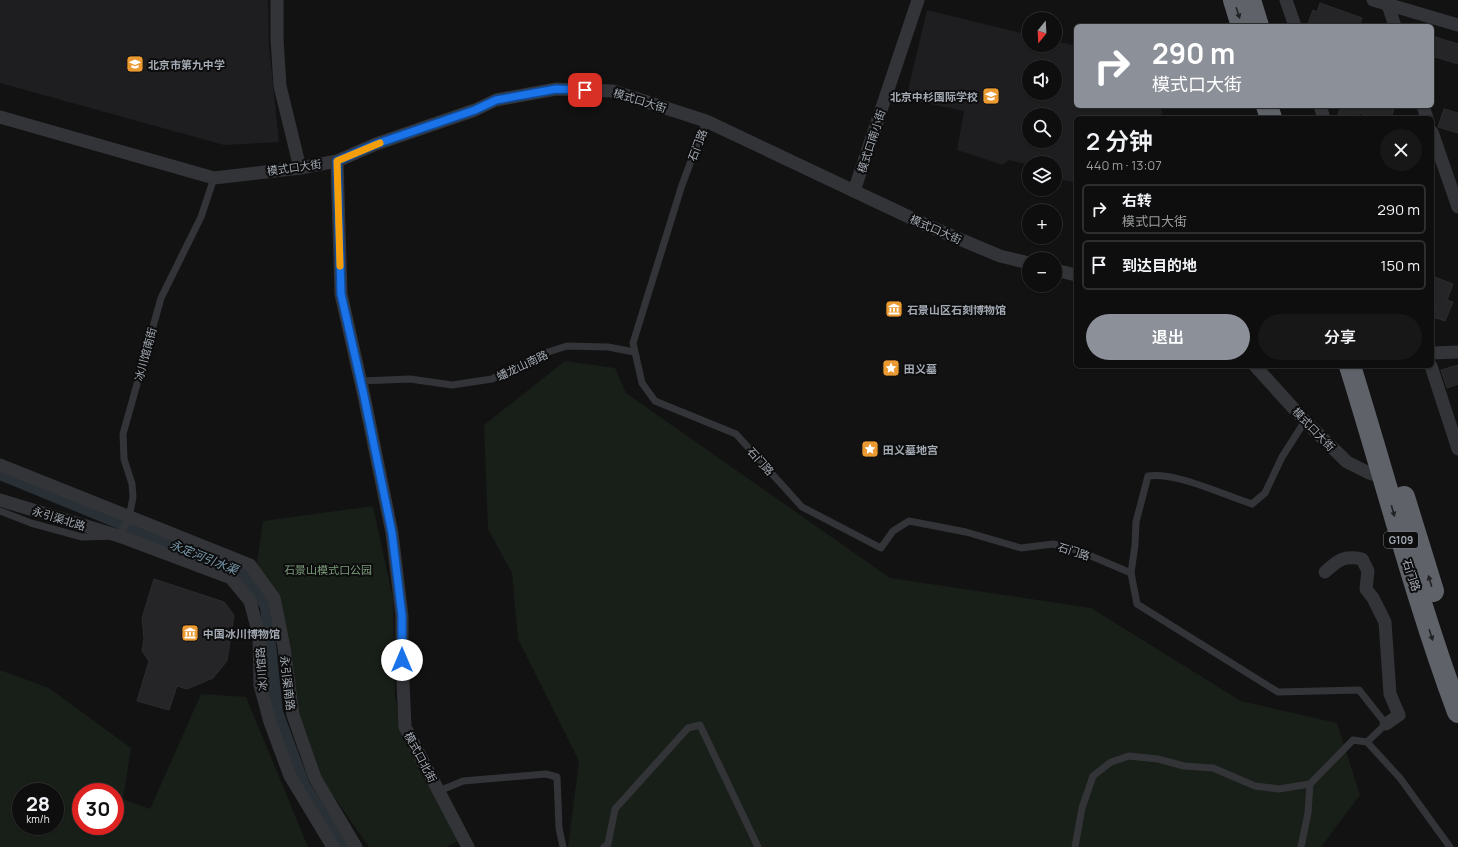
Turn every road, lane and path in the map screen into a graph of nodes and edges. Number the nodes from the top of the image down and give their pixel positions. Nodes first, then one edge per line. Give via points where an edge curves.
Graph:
1 (277, 0) edge
2 (918, 0) edge
3 (1234, 0) edge
4 (1250, 0) edge
5 (1286, 0) edge
6 (1373, 0) edge
7 (1388, 5) junction
8 (1241, 24) edge
9 (1257, 24) edge
10 (1293, 24) edge
11 (1394, 24) edge
12 (1458, 25) edge
13 (0, 117) edge
14 (706, 121) junction
15 (1434, 143) edge
16 (337, 161) junction
17 (1438, 165) edge
18 (300, 168) junction
19 (214, 178) junction
20 (854, 191) junction
21 (1458, 207) edge
22 (1022, 261) edge
23 (1062, 272) edge
24 (1074, 275) edge
25 (634, 352) junction
26 (1458, 352) edge
27 (1434, 353) edge
28 (1257, 368) edge
29 (1351, 368) edge
30 (1365, 368) edge
31 (1432, 368) edge
32 (361, 381) junction
33 (1452, 413) edge
34 (1305, 420) junction
35 (1458, 449) edge
36 (0, 466) edge
37 (1383, 477) junction
38 (0, 500) edge
39 (0, 512) edge
40 (129, 518) junction
41 (119, 536) junction
42 (1325, 572) dead end
43 (1131, 573) junction
44 (1458, 672) edge
45 (1458, 712) edge
46 (1386, 724) junction
47 (1367, 742) junction
48 (1310, 784) junction
49 (439, 791) junction
50 (333, 847) edge
51 (356, 847) edge
52 (468, 847) edge
53 (563, 847) edge
54 (604, 847) edge
55 (758, 847) edge
56 (1075, 847) edge
57 (1301, 847) edge
58 (1450, 847) edge

1 - 18 street via 280,86
2 - 20 street, 模式口南小街
3 -> 8 highway
4 - 9 highway
5 - 10 street
6 - 7 street
7 - 11 street
7 - 12 street
13 - 19 street, 模式口大街
14 - 16 street, 模式口大街 via 613,91 556,89 496,100
14 - 20 street, 模式口大街
14 - 25 lane, 石门路 via 682,185 633,343
15 - 17 street
16 - 18 street, 模式口大街
16 - 32 street, 模式口北街 via 341,294
17 - 21 street
18 - 19 street, 模式口大街
19 - 40 lane, 冰川馆南街 via 201,217 161,298 123,434 124,459 132,484 133,497
20 - 22 street, 模式口大街 via 1000,256
23 - 24 street
25 - 32 lane, 蟠龙山南路 via 608,347 567,346 542,354 492,379 452,385 410,379
25 - 43 lane, 石门路 via 642,383 655,401 736,434 802,507 881,548 894,531 909,521 966,532 1021,548 1053,544 1077,550
26 - 27 street
28 - 34 street, 模式口大街
29 - 37 highway, 石门路 / G109
44 -> 30 highway, 石门路 / G109
31 - 33 street
32 - 49 street, 模式口北街 via 392,533 402,616 405,726
33 - 35 street
34 - 37 street, 模式口大街 via 1347,462
34 - 43 lane via 1282,457 1265,494 1252,504 1192,483 1158,475 1148,476 1136,522
36 - 40 street, 永引渠南路
37 -> 45 highway, 石门路 / G109 via 1402,545
38 - 41 street, 永引渠北路
39 - 41 lane via 82,537
40 - 41 lane, 冰川馆南街
40 - 51 street, 永引渠南路 via 250,565 274,598 284,647 292,715 315,778
41 - 50 street, 冰川馆路 via 231,578 250,601 259,635 260,685 270,722 290,776
42 - 46 street via 1338,560 1351,556 1362,559 1368,571 1366,590 1385,622 1390,694 1399,715
43 - 46 lane via 1137,604 1278,692 1359,690
46 - 47 lane
47 - 48 lane via 1353,740
47 - 58 lane via 1400,778
48 - 56 lane via 1279,789 1255,786 1213,768 1184,766 1158,759 1129,756 1111,762 1093,776 1082,808
48 - 57 lane via 1308,813
49 - 52 street, 模式口北街
49 - 53 lane via 463,781 546,774 557,777 559,828
54 - 55 lane via 608,844 615,809 688,728 700,725

